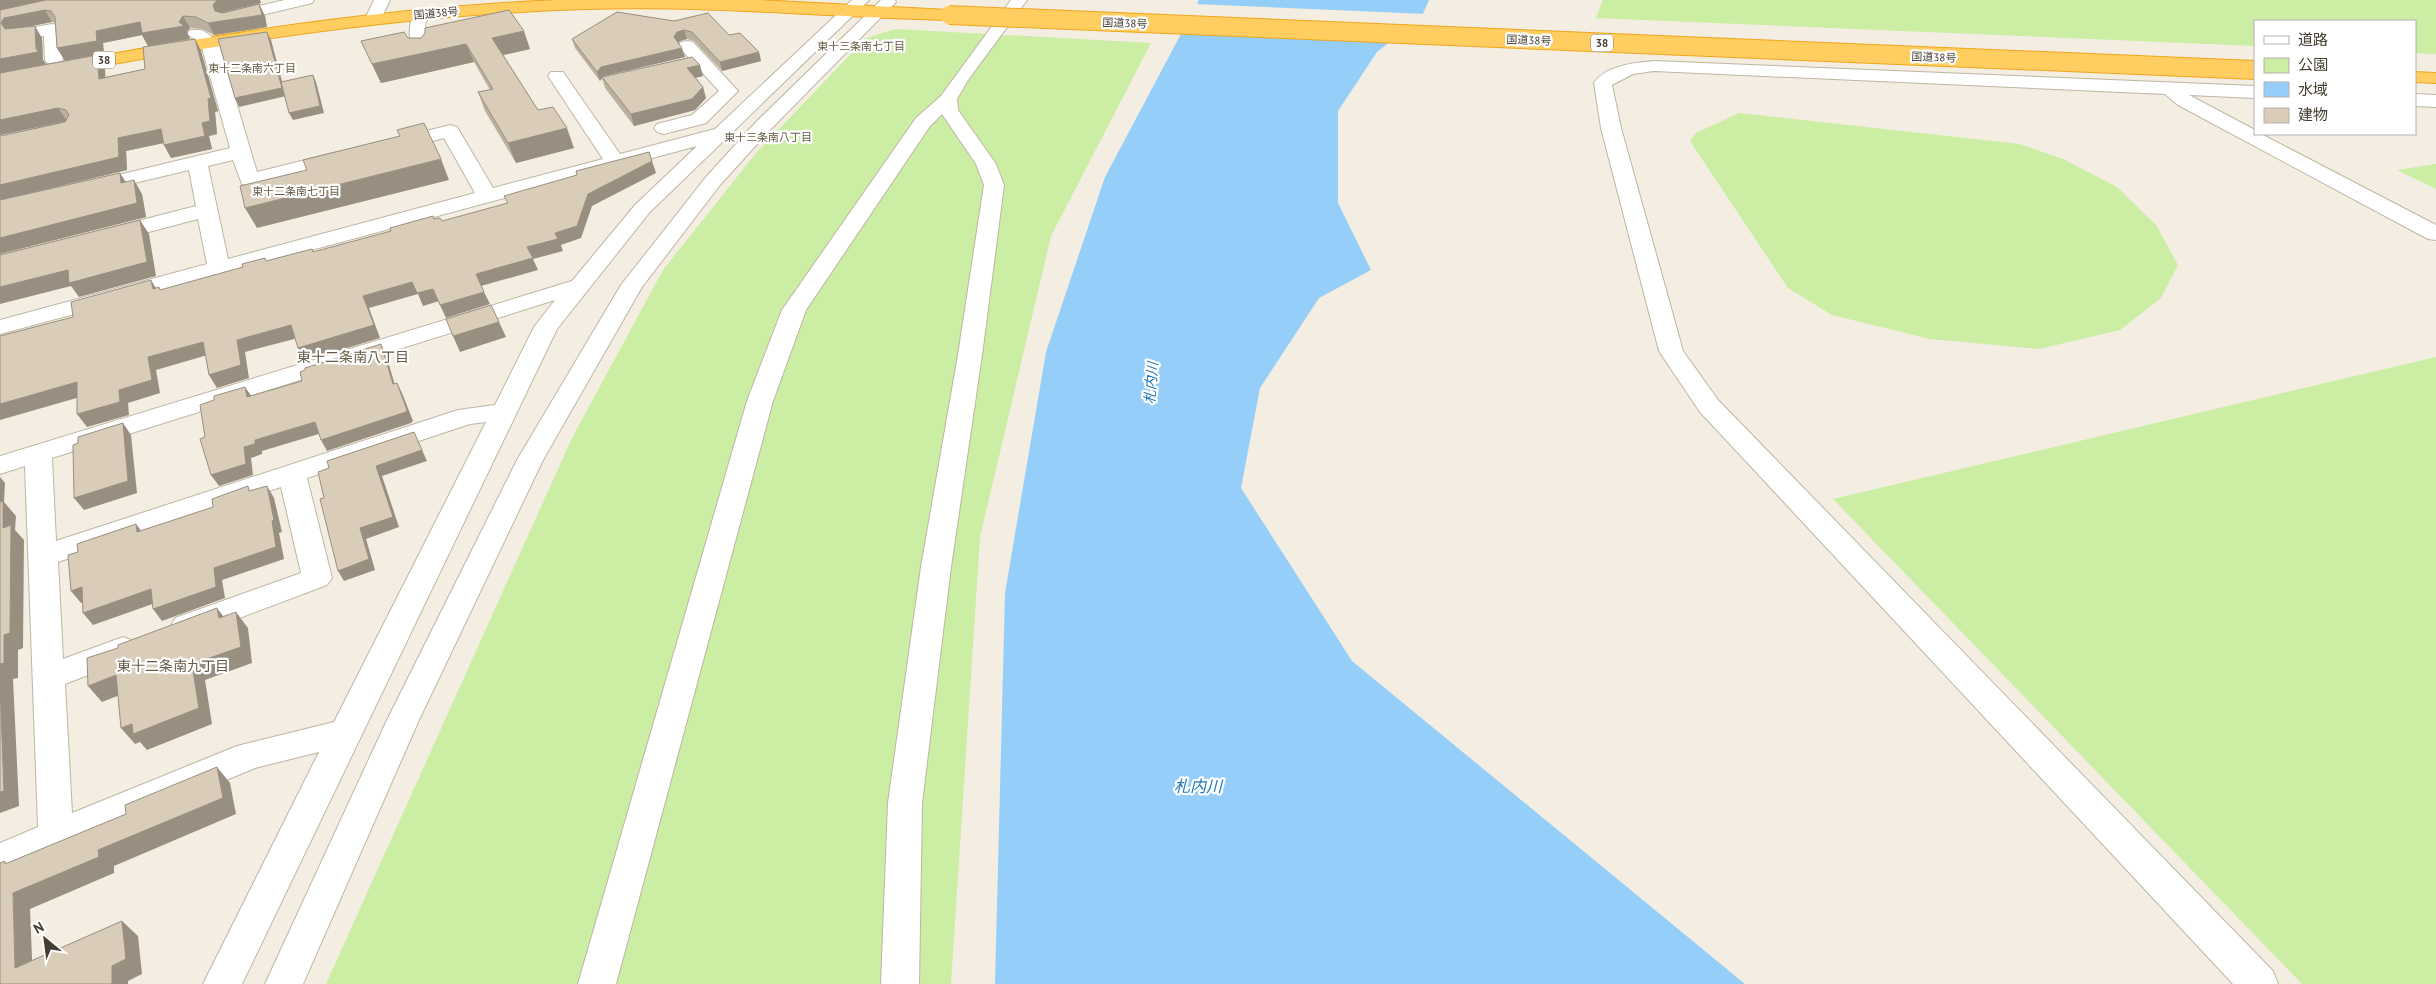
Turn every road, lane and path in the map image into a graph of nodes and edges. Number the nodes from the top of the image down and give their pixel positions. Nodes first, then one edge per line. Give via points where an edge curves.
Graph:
1 (306, 0) edge
2 (489, 0) edge
3 (1018, 0) edge
4 (857, 3) edge
5 (883, 7) junction
6 (377, 9) edge
7 (953, 10) junction
8 (422, 14) junction
9 (230, 18) edge
10 (19, 36) edge
11 (202, 37) junction
12 (687, 46) dead end
13 (422, 50) edge
14 (2254, 58) edge
15 (54, 60) junction
16 (2416, 64) edge
17 (2436, 65) edge
18 (2254, 70) edge
19 (0, 71) edge
20 (557, 76) dead end
21 (2416, 77) edge
22 (2436, 78) edge
23 (0, 80) edge
24 (2171, 89) junction
25 (2254, 92) edge
26 (948, 99) junction
27 (2416, 100) edge
28 (2436, 100) edge
29 (763, 126) junction
30 (719, 134) junction
31 (670, 146) junction
32 (240, 152) junction
33 (615, 161) junction
34 (197, 162) junction
35 (66, 193) edge
36 (486, 195) junction
37 (207, 210) junction
38 (2436, 234) edge
39 (85, 242) edge
40 (219, 268) junction
41 (578, 286) junction
42 (0, 327) edge
43 (505, 412) junction
44 (38, 454) junction
45 (0, 466) edge
46 (292, 474) junction
47 (43, 556) junction
48 (48, 677) junction
49 (344, 733) junction
50 (56, 836) junction
51 (0, 859) edge
52 (222, 984) edge
53 (284, 984) edge
54 (597, 984) edge
55 (900, 984) edge
56 (2259, 984) edge

1 - 9 street
2 - 6 highway, 国道38号 / 38
3 - 26 street
4 - 5 highway, 国道38号 / 38
4 - 8 highway, 国道38号 / 38 via 558,5
4 - 30 street
5 - 7 highway, 国道38号 / 38
5 - 29 street
6 - 8 highway, 国道38号 / 38
6 - 11 highway, 国道38号 / 38
7 - 14 highway, 国道38号 / 38
7 - 18 highway, 国道38号 / 38, bridge
8 - 13 street via 417,24
10 - 15 street via 52,29
11 - 15 highway, 国道38号 / 38
11 - 23 highway, 国道38号 / 38
11 - 32 street
12 - 31 street via 691,62 729,91 699,119 656,130
15 - 19 highway, 国道38号 / 38
16 - 17 highway
20 - 33 street
21 - 22 highway
24 - 25 street
24 - 38 street via 2185,102
24 - 56 street via 1654,66 1630,68 1614,74 1603,83 1611,128 1671,351 1709,406
26 - 54 street via 923,122 794,310 760,401
26 - 55 street via 949,110 986,164 994,185 936,568 905,803
27 - 28 street
29 - 30 street
29 - 53 street via 713,181 632,285 530,460 403,720
30 - 31 street
30 - 41 street via 642,209
31 - 33 street
32 - 34 street
32 - 36 street via 249,180 450,131
33 - 36 street
34 - 35 street
34 - 37 street
36 - 40 street
37 - 39 street
37 - 40 street
40 - 42 street
41 - 43 street via 546,327
41 - 44 street
43 - 46 street via 467,416
43 - 49 street
44 - 45 street
44 - 47 street
46 - 47 street
46 - 48 street via 317,578
47 - 48 street
48 - 50 street
49 - 50 street via 249,756
49 - 52 street
50 - 51 street

